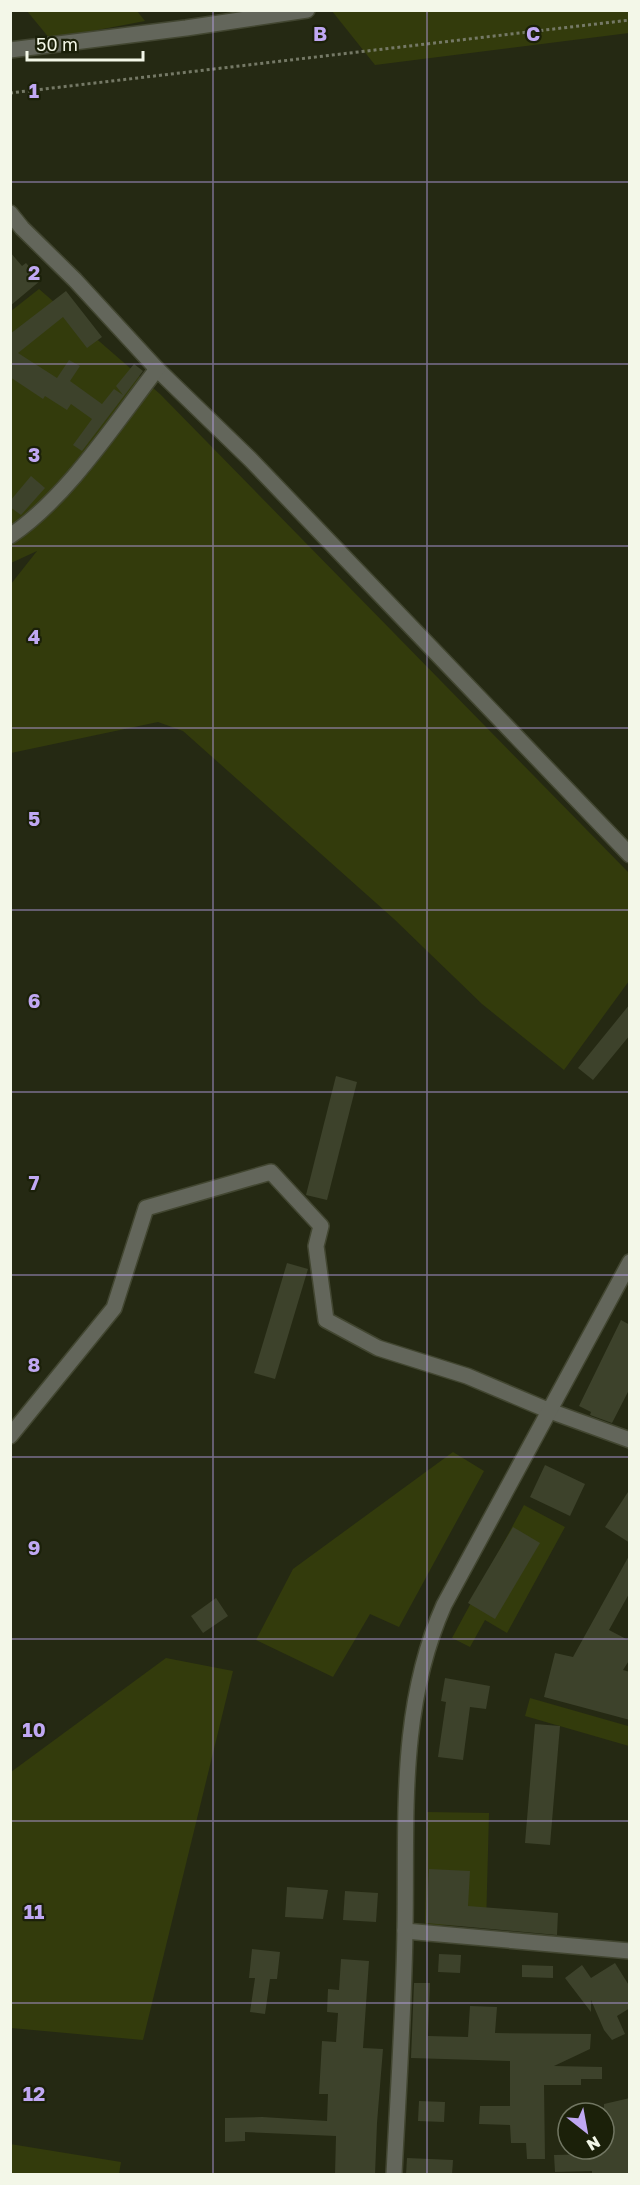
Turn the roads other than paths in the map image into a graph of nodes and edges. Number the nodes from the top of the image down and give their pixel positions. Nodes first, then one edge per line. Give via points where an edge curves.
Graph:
1 (307, 10) edge
2 (10, 50) edge
3 (10, 213) edge
4 (157, 369) junction
5 (10, 536) edge
6 (630, 855) edge
7 (630, 1262) edge
8 (550, 1411) junction
9 (10, 1436) edge
10 (630, 1440) edge
11 (405, 1931) junction
12 (630, 1951) edge
13 (394, 2175) edge

1 - 2 street
3 - 4 street
4 - 5 street via 75,475 32,520
4 - 6 street via 250,459
7 - 8 street
8 - 9 street via 467,1376 378,1348 326,1320 316,1246 321,1226 271,1172 146,1208 114,1308
8 - 10 street
8 - 11 street via 444,1605 422,1662 407,1761
11 - 12 street
11 - 13 street

